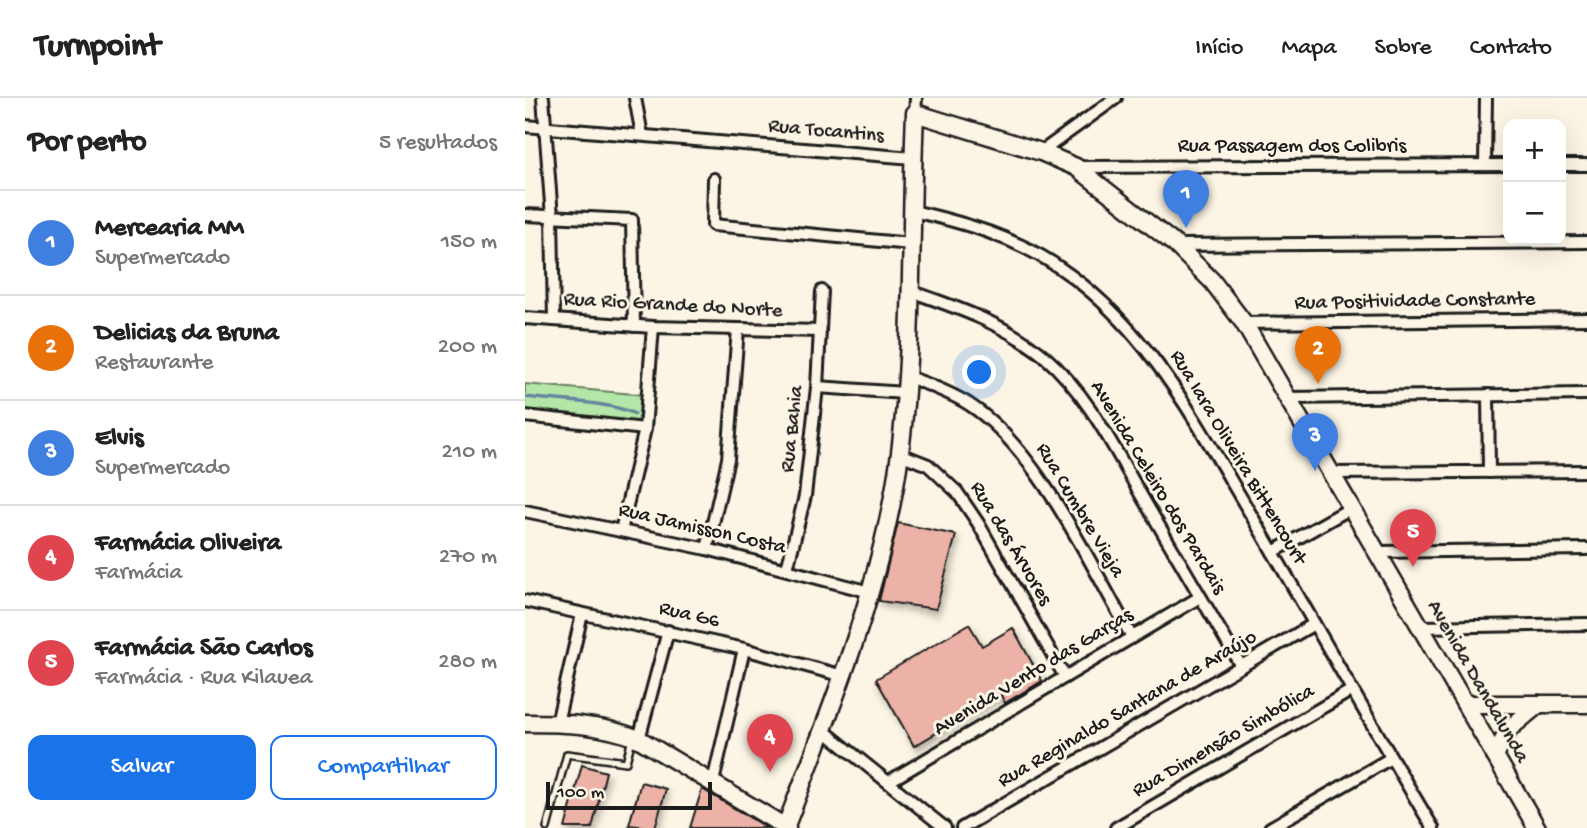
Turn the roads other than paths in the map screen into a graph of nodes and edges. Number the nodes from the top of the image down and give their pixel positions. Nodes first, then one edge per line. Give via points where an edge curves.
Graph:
1 (543, 98) edge
2 (635, 98) edge
3 (1116, 98) edge
4 (1486, 98) edge
5 (916, 106) edge
6 (525, 126) edge
7 (547, 129) junction
8 (642, 135) junction
9 (1041, 152) junction
10 (913, 158) junction
11 (1485, 165) junction
12 (1503, 165) edge
13 (1566, 165) edge
14 (1587, 165) edge
15 (1076, 167) junction
16 (714, 179) dead end
17 (913, 211) junction
18 (525, 215) edge
19 (552, 216) junction
20 (1587, 242) edge
21 (911, 244) junction
22 (1176, 245) junction
23 (822, 291) dead end
24 (910, 291) junction
25 (525, 318) edge
26 (1587, 319) edge
27 (554, 320) junction
28 (1244, 323) junction
29 (635, 326) junction
30 (653, 327) junction
31 (738, 329) junction
32 (820, 331) junction
33 (907, 376) junction
34 (817, 387) junction
35 (905, 393) junction
36 (1587, 394) edge
37 (1488, 395) junction
38 (1286, 398) junction
39 (525, 416) edge
40 (645, 429) junction
41 (900, 454) junction
42 (1587, 471) edge
43 (1489, 472) junction
44 (1330, 473) junction
45 (1350, 508) junction
46 (525, 511) edge
47 (621, 531) junction
48 (707, 549) junction
49 (1587, 549) edge
50 (1273, 552) junction
51 (1377, 552) junction
52 (787, 569) junction
53 (870, 592) junction
54 (1200, 597) junction
55 (525, 601) edge
56 (582, 614) junction
57 (1314, 624) junction
58 (1587, 624) edge
59 (1421, 627) junction
60 (668, 631) junction
61 (1132, 637) junction
62 (744, 649) junction
63 (1241, 666) junction
64 (842, 676) junction
65 (1065, 677) junction
66 (1352, 690) junction
67 (1466, 704) junction
68 (1539, 704) junction
69 (1587, 704) edge
70 (525, 723) edge
71 (557, 723) junction
72 (823, 730) junction
73 (636, 738) junction
74 (1495, 755) junction
75 (1391, 758) junction
76 (713, 782) junction
77 (888, 782) junction
78 (786, 827) edge
79 (1430, 827) edge
80 (547, 828) edge
81 (944, 828) edge
82 (962, 828) edge
83 (1116, 828) edge
84 (1270, 828) edge
85 (1537, 828) edge

1 - 7 street
2 - 8 street
3 - 9 street
4 - 11 street
5 - 9 street, Avenida Dandalunda
5 - 10 street
6 - 7 street, Rua Tocantins
7 - 8 street, Rua Tocantins
7 - 19 street
8 - 10 street, Rua Tocantins
9 - 15 street, Avenida Dandalunda
10 - 17 street
11 - 12 street, Rua Passagem dos Colibris
11 - 15 street, Rua Passagem dos Colibris
13 - 14 street
15 - 22 street, Avenida Dandalunda
16 - 21 street via 713,225
17 - 21 street
17 - 50 street, Rua Iara Oliveira Bittencourt via 1016,242 1060,268 1109,308 1175,386
18 - 19 street
19 - 27 street
19 - 29 street via 632,220
20 - 22 street
21 - 24 street
22 - 28 street, Avenida Dandalunda
23 - 32 street, Rua Bahia
24 - 33 street
24 - 54 street, Avenida Celeiro dos Pardais via 994,326 1062,373 1103,430
25 - 27 street, Rua Rio Grande do Norte
26 - 28 street, Rua Positividade Constante
27 - 29 street, Rua Rio Grande do Norte
28 - 38 street, Avenida Dandalunda
29 - 30 street, Rua Rio Grande do Norte
30 - 31 street, Rua Rio Grande do Norte
30 - 40 street
31 - 32 street, Rua Rio Grande do Norte
31 - 48 street via 728,459
32 - 34 street, Rua Bahia
33 - 35 street
33 - 61 street, Rua Cumbre Vieja via 971,405 1017,445
34 - 35 street
34 - 52 street, Rua Bahia via 805,496
35 - 41 street
36 - 37 street
37 - 38 street
37 - 43 street
38 - 44 street, Avenida Dandalunda
39 - 40 street
40 - 47 street
41 - 53 street
41 - 65 street, Rua das Árvores via 928,465 957,492
42 - 43 street
43 - 44 street
44 - 45 street, Avenida Dandalunda
45 - 50 street
45 - 51 street, Avenida Dandalunda
46 - 47 street, Rua Jamisson Costa
47 - 48 street, Rua Jamisson Costa
48 - 52 street, Rua Jamisson Costa
49 - 51 street
50 - 57 street, Rua Iara Oliveira Bittencourt
51 - 59 street, Avenida Dandalunda
52 - 53 street, Rua Jamisson Costa
53 - 64 street
54 - 61 street, Avenida Vento das Garças
54 - 63 street, Avenida Celeiro dos Pardais
55 - 56 street, Rua G6
56 - 60 street, Rua G6
56 - 71 street
57 - 63 street, Rua Reginaldo Santana de Araújo
57 - 66 street, Rua Iara Oliveira Bittencourt
58 - 59 street
59 - 67 street, Avenida Dandalunda
60 - 62 street, Rua G6
60 - 73 street
61 - 65 street, Avenida Vento das Garças
62 - 64 street, Rua G6
62 - 76 street
63 - 82 street, Rua Reginaldo Santana de Araújo
64 - 72 street
65 - 77 street, Avenida Vento das Garças
66 - 75 street, Rua Iara Oliveira Bittencourt
66 - 83 street, Rua Dimensão Simbólica
67 - 68 street
67 - 74 street, Avenida Dandalunda
68 - 69 street
68 - 74 street via 1510,728
70 - 71 street
71 - 73 street via 600,726
72 - 77 street
72 - 78 street
73 - 76 street
73 - 80 lane via 626,762 568,754
74 - 85 street, Avenida Dandalunda
75 - 79 street, Rua Iara Oliveira Bittencourt
75 - 84 street
76 - 78 street
77 - 81 street

